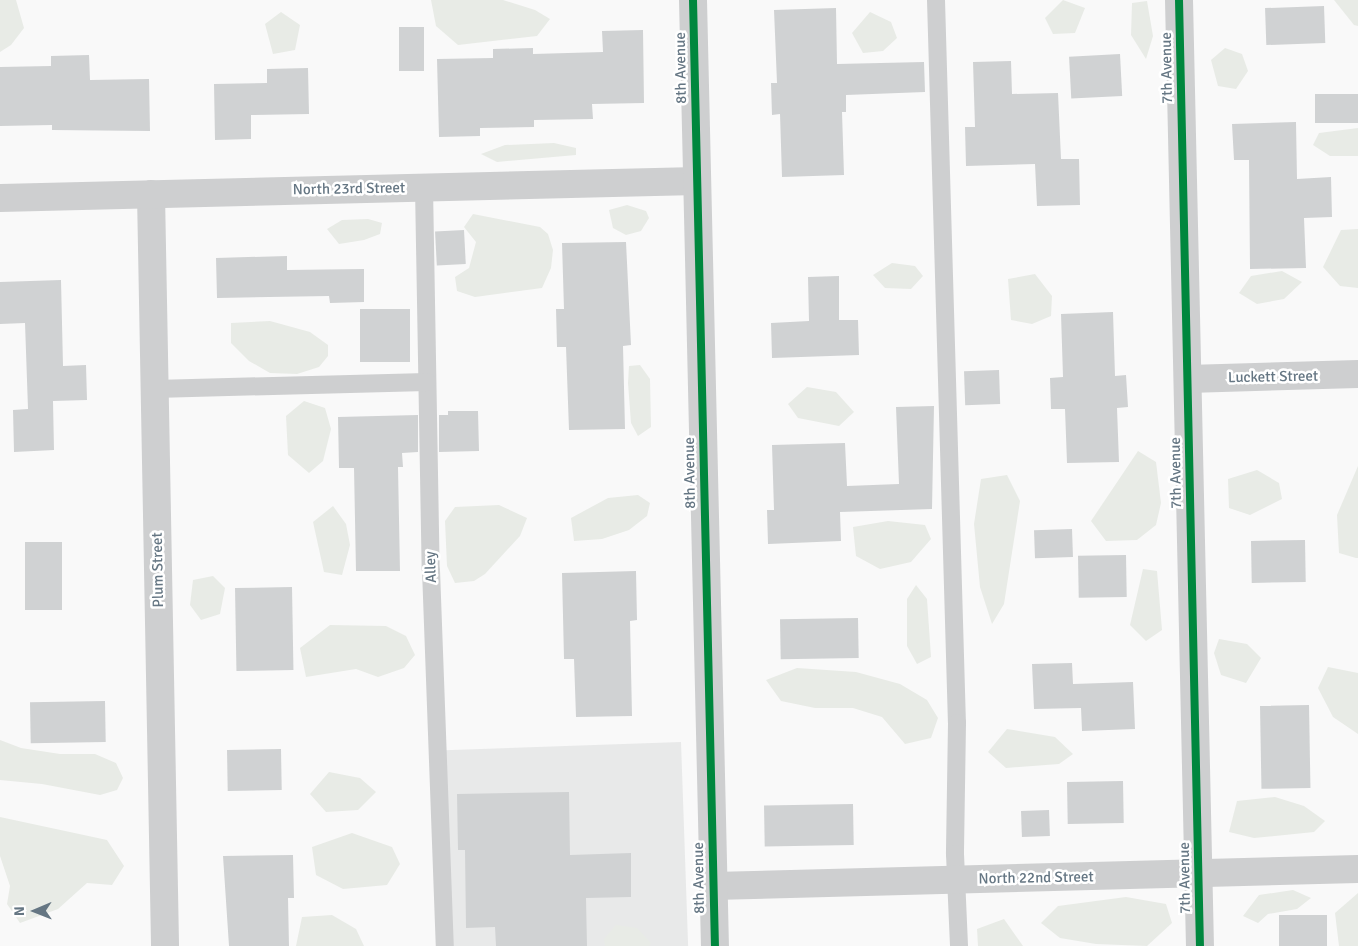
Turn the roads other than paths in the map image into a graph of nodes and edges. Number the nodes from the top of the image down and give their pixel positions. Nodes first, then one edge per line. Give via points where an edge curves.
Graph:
1 (693, 0) edge
2 (936, 0) edge
3 (1179, 0) edge
4 (697, 181) junction
5 (424, 188) junction
6 (151, 194) junction
7 (0, 198) edge
8 (1358, 374) edge
9 (1188, 379) junction
10 (428, 382) junction
11 (155, 389) junction
12 (1358, 869) edge
13 (1199, 873) junction
14 (956, 880) junction
15 (713, 886) junction
16 (165, 946) edge
17 (444, 946) edge
18 (714, 946) edge
19 (958, 946) edge
20 (1200, 946) edge

1 - 4 street, 8th Avenue
2 - 14 lane via 957,723
3 - 9 street, 7th Avenue
4 - 5 street, North 23rd Street
4 - 15 street, 8th Avenue
5 - 6 street, North 23rd Street
5 - 10 lane, Alley
6 - 7 street, North 23rd Street
6 - 11 street, Plum Street
8 - 9 street, Luckett Street
9 - 13 street, 7th Avenue
10 - 11 lane
10 - 17 lane, Alley
11 - 16 street, Plum Street
12 - 13 street, North 22nd Street
13 - 14 street, North 22nd Street
13 - 20 street, 7th Avenue
14 - 15 street, North 22nd Street
14 - 19 lane
15 - 18 street, 8th Avenue

